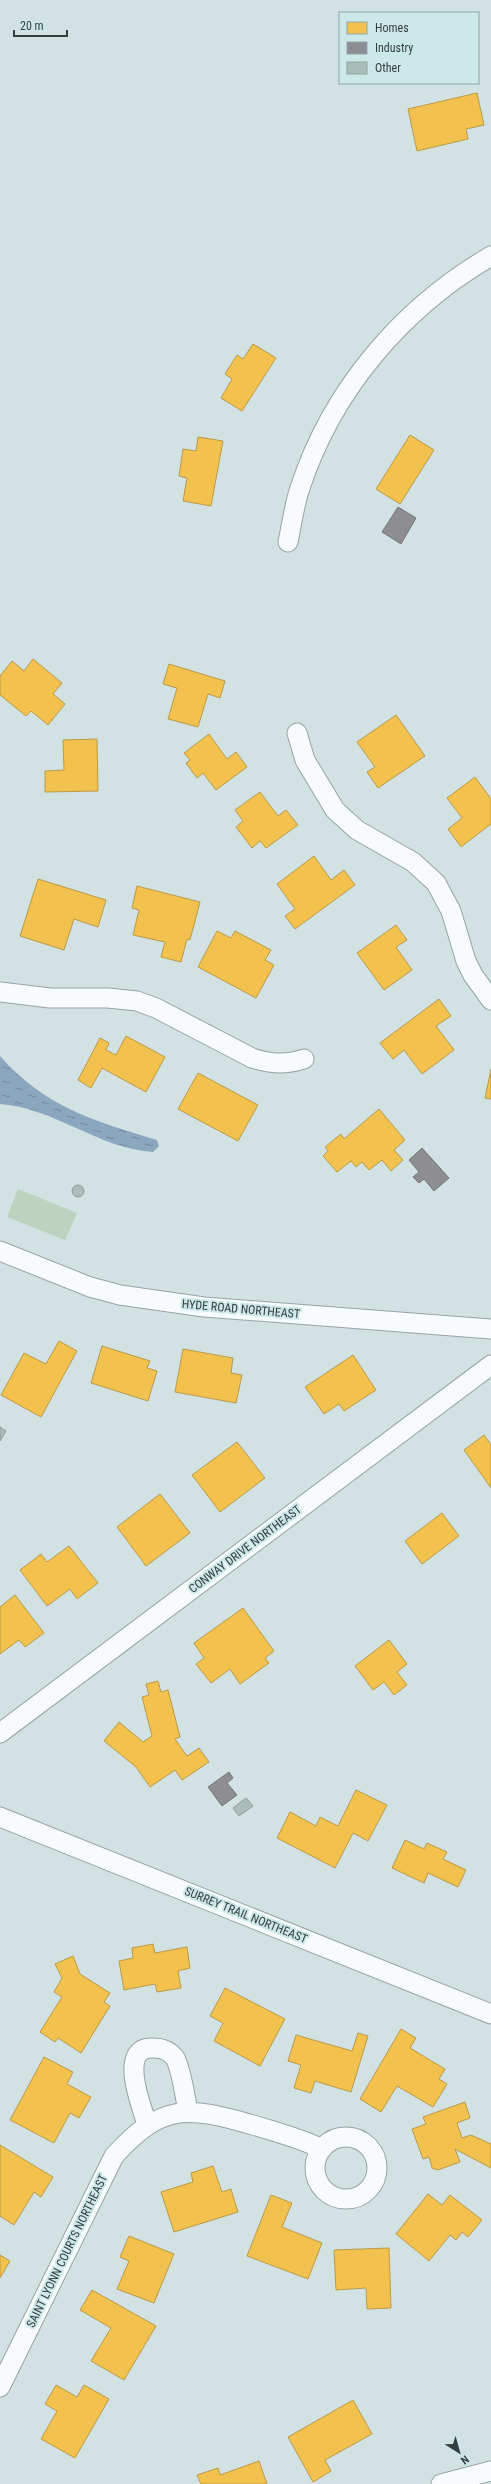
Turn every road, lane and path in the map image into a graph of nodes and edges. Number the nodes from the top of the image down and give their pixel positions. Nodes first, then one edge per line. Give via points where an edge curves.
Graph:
1 (491, 256) edge
2 (288, 542) dead end
3 (297, 733) dead end
4 (0, 992) edge
5 (491, 1000) edge
6 (304, 1059) dead end
7 (0, 1251) edge
8 (491, 1329) edge
9 (491, 1364) edge
10 (0, 1733) edge
11 (0, 1817) edge
12 (491, 2014) edge
13 (188, 2112) junction
14 (147, 2124) junction
15 (322, 2149) dead end
16 (0, 2387) edge
17 (491, 2471) edge
18 (442, 2484) edge

1 - 2 street via 461,273 402,324 373,355 349,387 315,448 299,490
3 - 5 street via 305,760 335,810 357,830 413,862 436,883 451,911 460,948 472,975
4 - 6 street via 50,998 137,1001 156,1008 252,1058 268,1063 287,1064
7 - 8 street, HYDE ROAD NORTHEAST via 90,1287 120,1295 204,1307
9 - 10 street, CONWAY DRIVE NORTHEAST
11 - 12 street, SURREY TRAIL NORTHEAST
13 - 14 street, SAINT LYONN COURTS NORTHEAST
13 - 14 street via 175,2058 165,2050 151,2048 140,2053 134,2061 132,2074
13 - 15 street, SAINT LYONN COURTS NORTHEAST via 211,2113 303,2140
14 - 16 street, SAINT LYONN COURTS NORTHEAST via 114,2156
17 - 18 street

